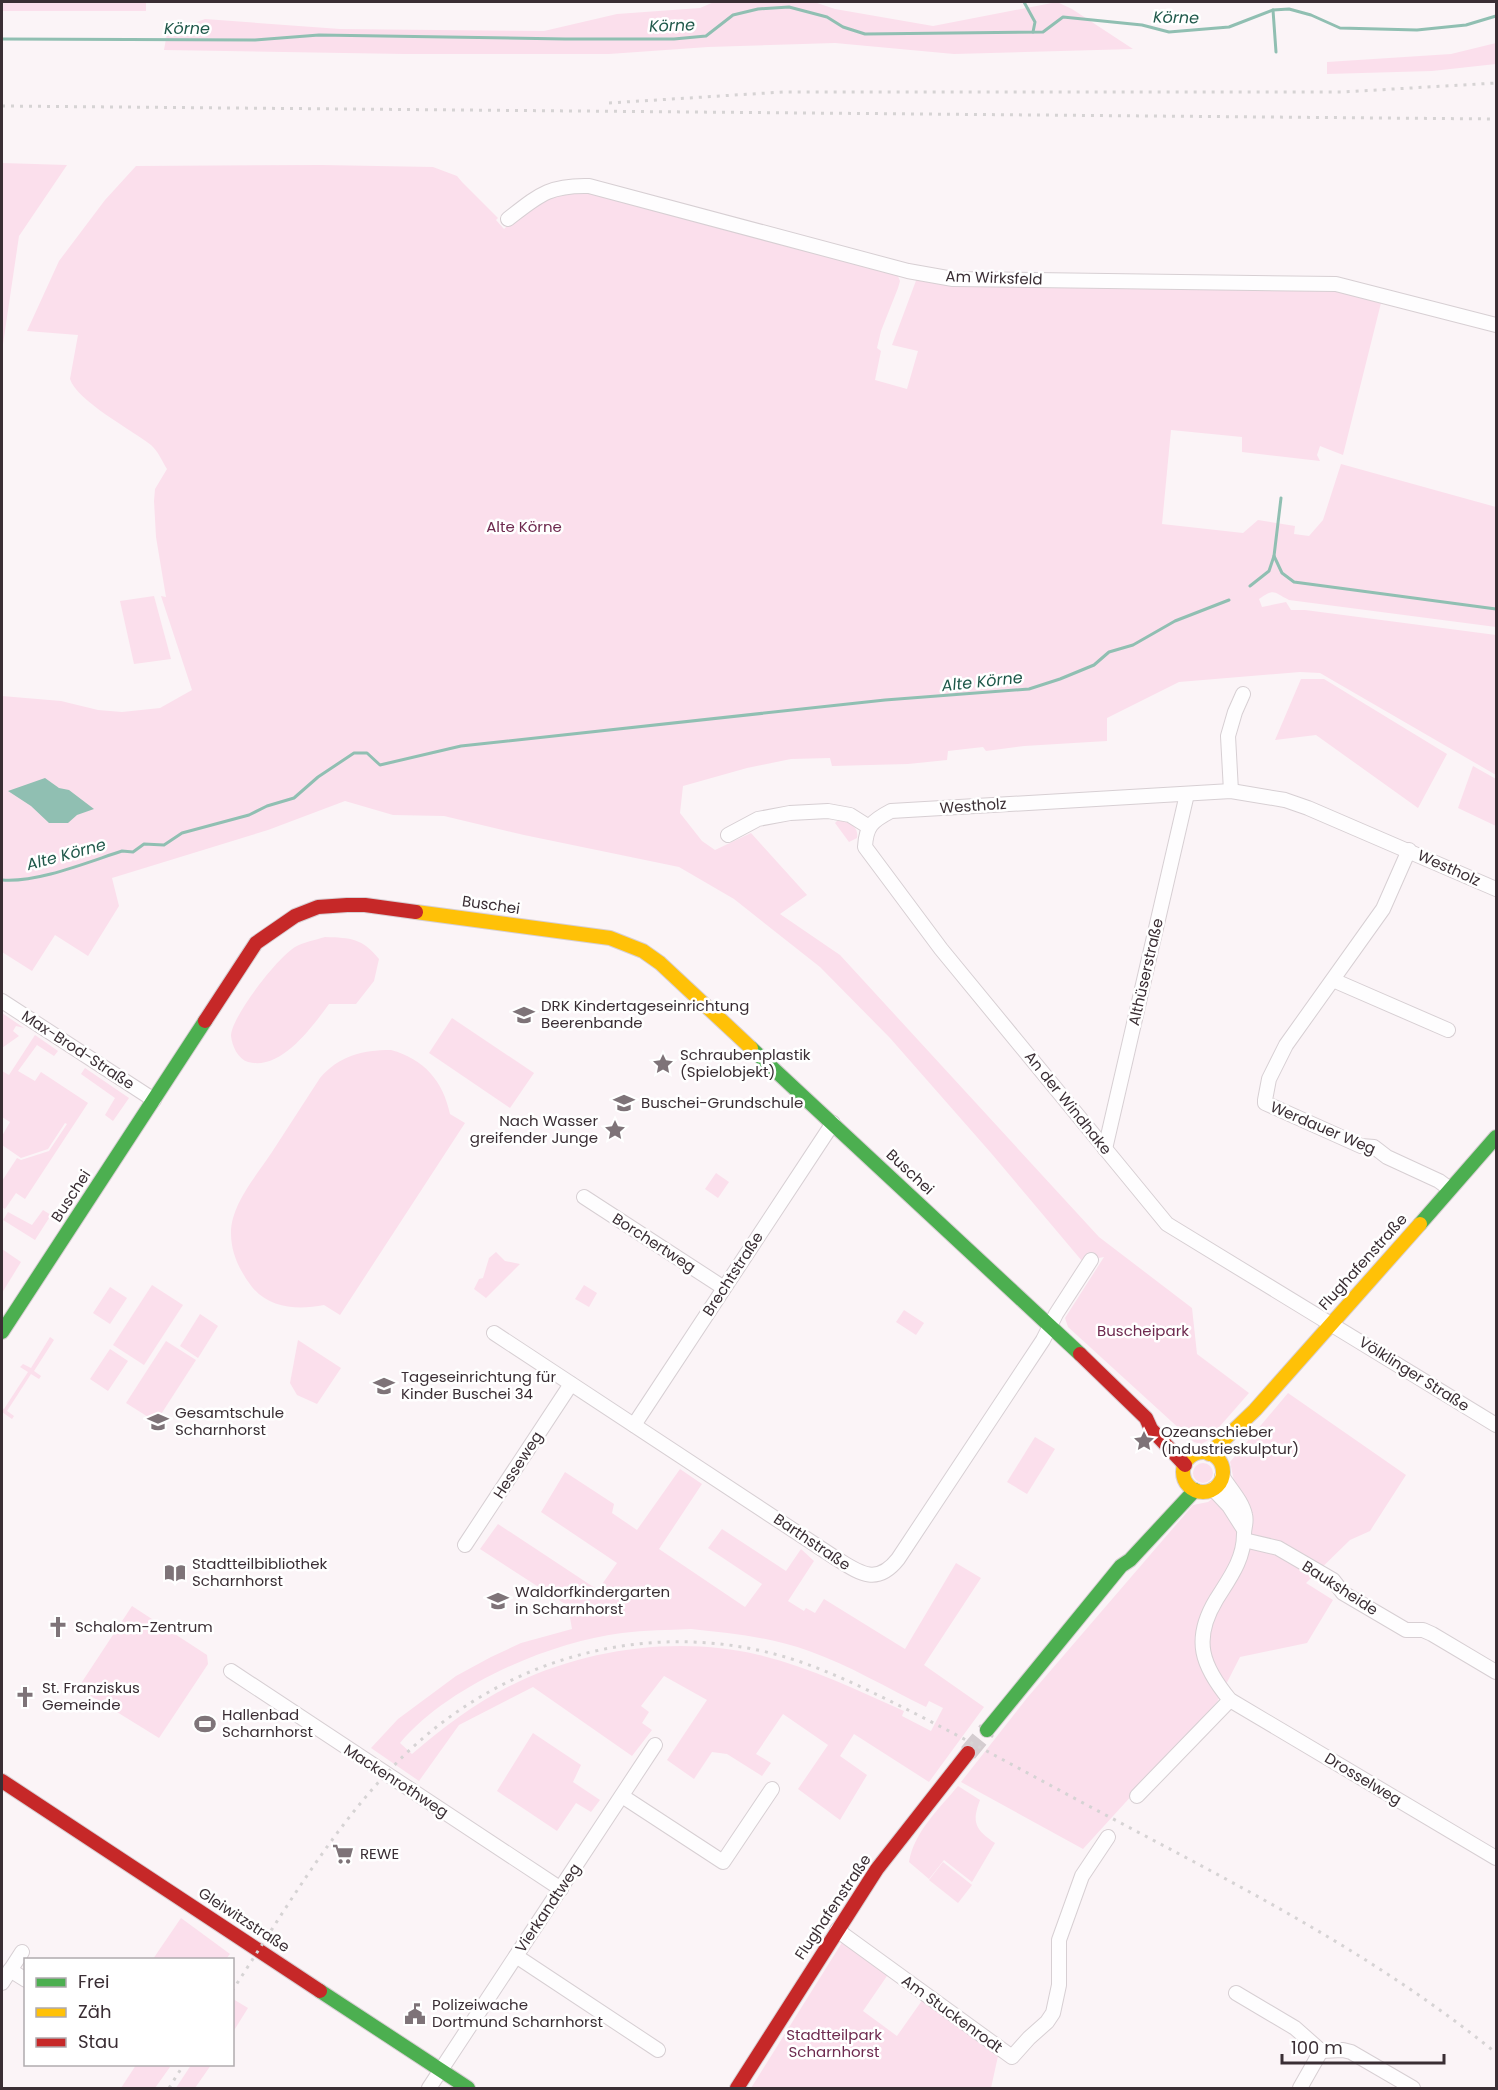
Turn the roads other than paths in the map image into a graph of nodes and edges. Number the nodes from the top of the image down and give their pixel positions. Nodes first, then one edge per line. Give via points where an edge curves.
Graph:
1 (508, 219) dead end
2 (1497, 325) edge
3 (1243, 694) dead end
4 (1231, 791) junction
5 (1187, 794) junction
6 (869, 827) junction
7 (728, 835) dead end
8 (1409, 850) junction
9 (1497, 889) edge
10 (1333, 980) junction
11 (2, 1001) edge
12 (1448, 1030) dead end
13 (154, 1100) junction
14 (833, 1123) junction
15 (1497, 1137) edge
16 (1105, 1149) junction
17 (1450, 1189) junction
18 (584, 1197) dead end
19 (1091, 1260) dead end
20 (724, 1288) junction
21 (1330, 1323) junction
22 (1050, 1325) junction
23 (2, 1332) edge
24 (494, 1333) dead end
25 (571, 1384) junction
26 (1146, 1418) junction
27 (634, 1425) junction
28 (1497, 1425) edge
29 (1208, 1456) junction
30 (1185, 1465) junction
31 (1222, 1476) junction
32 (1185, 1479) junction
33 (1213, 1489) junction
34 (1195, 1490) junction
35 (1244, 1535) junction
36 (465, 1545) dead end
37 (1122, 1566) junction
38 (231, 1671) dead end
39 (1497, 1672) edge
40 (1230, 1700) junction
41 (987, 1730) tunnel mouth
42 (655, 1745) dead end
43 (968, 1753) tunnel mouth
44 (2, 1781) edge
45 (772, 1789) dead end
46 (622, 1796) junction
47 (1137, 1796) dead end
48 (1108, 1837) dead end
49 (1497, 1858) edge
50 (561, 1889) junction
51 (837, 1930) junction
52 (22, 1952) dead end
53 (516, 1956) junction
54 (10, 1970) junction
55 (24, 1979) edge
56 (2, 1983) edge
57 (1236, 1993) dead end
58 (658, 2050) dead end
59 (1321, 2051) junction
60 (441, 2070) junction
61 (429, 2088) edge
62 (468, 2088) edge
63 (737, 2088) edge
64 (1300, 2088) edge
65 (1413, 2088) edge

1 - 2 street, Am Wirksfeld via 549,190 589,186 908,271 953,279 1336,284
3 - 4 street via 1228,736
4 - 5 street, Westholz
4 - 8 street, Westholz via 1285,800
5 - 6 street, Westholz via 891,811
5 - 16 street, Althüserstraße
6 - 7 street via 850,815 809,812 758,819
6 - 16 street, An der Windhake via 865,848 941,949
8 - 9 street, Westholz
8 - 10 street via 1383,909
10 - 12 street
10 - 17 street, Werdauer Weg via 1286,1046 1269,1079 1265,1103 1361,1146 1374,1147
11 - 13 street, Max-Brod-Straße
13 - 14 street, Buschei via 256,943 303,911 321,905 355,904 610,938 634,946 660,963
13 - 23 street, Buschei
14 - 20 street, Brechtstraße
14 - 22 street, Buschei
15 - 17 street, Flughafenstraße
16 - 21 street, An der Windhake via 1167,1224
17 - 21 street, Flughafenstraße
18 - 20 street, Borchertweg
19 - 22 street
20 - 27 street, Brechtstraße
21 - 28 street, Völklinger Straße
21 - 29 street, Flughafenstraße via 1255,1410
22 - 26 street, Buschei
22 - 27 street, Barthstraße via 892,1568 883,1573 863,1575 856,1571
24 - 25 street, Barthstraße
25 - 27 street, Barthstraße
25 - 36 street, Hesseweg
26 - 29 street, Buschei via 1158,1421 1187,1448
26 - 30 street, Buschei via 1151,1429
29 - 30 street, Flughafenstraße via 1191,1456
29 - 31 street
30 - 32 street
31 - 33 street
31 - 35 street, Drosselweg via 1245,1514
32 - 34 street
32 - 37 street via 1125,1556
33 - 34 street
33 - 35 street via 1229,1506
34 - 37 street
35 - 39 street, Bauksheide via 1278,1548 1333,1580 1343,1593 1406,1630 1432,1634
35 - 40 street, Drosselweg via 1240,1558 1215,1602 1202,1638 1211,1676
37 - 41 street
38 - 50 street, Mackenrothweg
40 - 47 street
40 - 49 street, Drosselweg
42 - 46 street, Vierkandtweg
43 - 51 street, Flughafenstraße via 898,1841
44 - 60 street, Gleiwitzstraße
45 - 46 street via 723,1862
46 - 50 street, Vierkandtweg
48 - 51 street, Am Stuckenrodt via 1082,1876 1059,1940 1059,1985 1053,2013 1012,2057
50 - 53 street, Vierkandtweg
51 - 63 street, Flughafenstraße
52 - 54 street
53 - 58 street
53 - 60 street, Vierkandtweg
54 - 55 street
54 - 56 street
57 - 59 street via 1295,2028
59 - 64 street
59 - 65 street via 1351,2052
60 - 61 street, Vierkandtweg
60 - 62 street, Gleiwitzstraße

